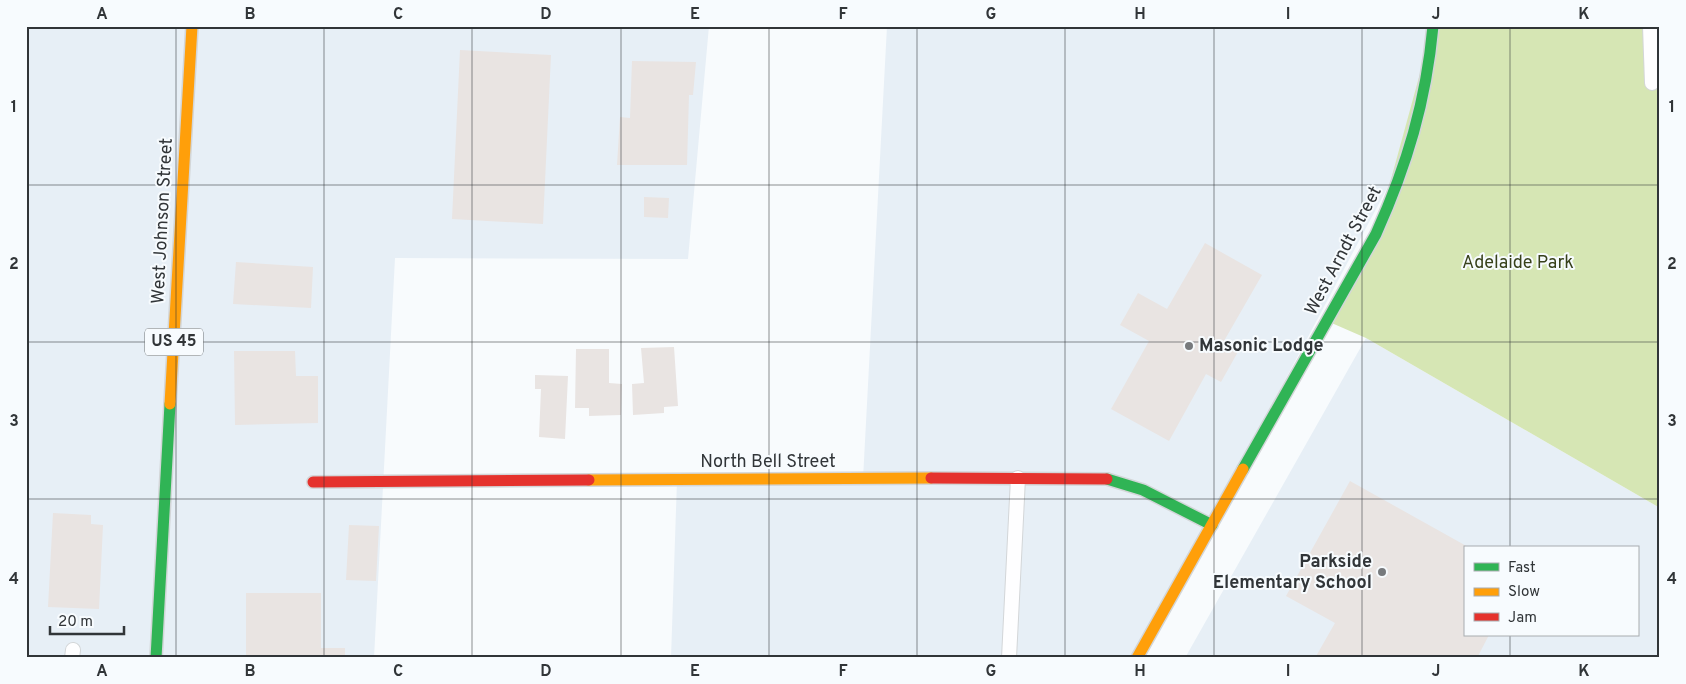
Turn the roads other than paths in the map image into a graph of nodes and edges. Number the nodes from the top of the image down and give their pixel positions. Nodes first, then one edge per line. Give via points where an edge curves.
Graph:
1 (192, 26) edge
2 (1433, 26) edge
3 (1650, 26) edge
4 (1652, 83) dead end
5 (1018, 478) junction
6 (313, 482) dead end
7 (1212, 525) junction
8 (156, 658) edge
9 (1009, 658) edge
10 (1137, 658) edge

1 - 8 street, West Johnson Street / US 45
2 - 7 street, West Arndt Street via 1426,93 1402,178 1376,234
3 - 4 lane
5 - 6 street, North Bell Street
5 - 7 street, North Bell Street via 1098,477 1130,483
5 - 9 lane
7 - 10 street, West Arndt Street

